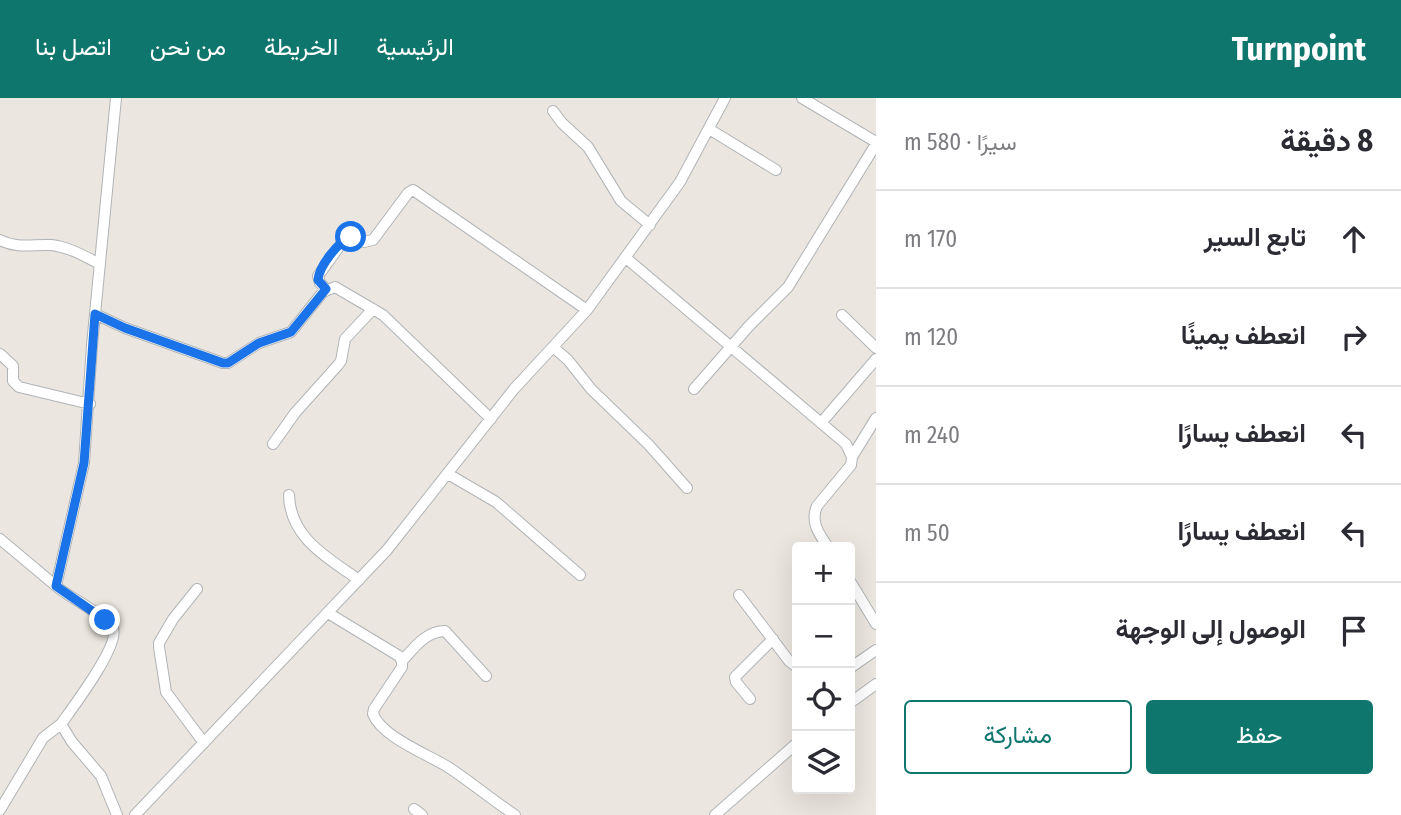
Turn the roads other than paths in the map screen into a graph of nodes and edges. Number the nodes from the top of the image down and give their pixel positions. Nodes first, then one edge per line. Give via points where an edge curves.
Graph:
1 (116, 98) edge
2 (725, 98) edge
3 (802, 98) edge
4 (552, 111) dead end
5 (709, 130) junction
6 (876, 143) edge
7 (776, 170) dead end
8 (650, 225) junction
9 (0, 240) edge
10 (626, 258) junction
11 (100, 264) junction
12 (326, 289) junction
13 (373, 309) junction
14 (587, 310) junction
15 (95, 314) junction
16 (842, 314) dead end
17 (731, 346) junction
18 (553, 347) junction
19 (876, 348) edge
20 (0, 354) edge
21 (876, 359) edge
22 (694, 390) dead end
23 (90, 404) junction
24 (876, 418) edge
25 (491, 419) junction
26 (821, 423) junction
27 (273, 444) dead end
28 (852, 457) junction
29 (448, 474) junction
30 (687, 488) dead end
31 (289, 495) dead end
32 (0, 539) edge
33 (825, 542) edge
34 (580, 575) dead end
35 (359, 580) junction
36 (56, 586) junction
37 (197, 589) dead end
38 (855, 589) edge
39 (739, 595) dead end
40 (328, 613) junction
41 (876, 624) edge
42 (773, 639) junction
43 (876, 650) edge
44 (402, 661) junction
45 (792, 664) edge
46 (855, 664) edge
47 (486, 676) dead end
48 (876, 684) edge
49 (751, 699) dead end
50 (855, 699) edge
51 (61, 724) junction
52 (204, 743) junction
53 (792, 747) edge
54 (0, 810) edge
55 (117, 815) edge
56 (135, 815) edge
57 (515, 815) edge
58 (715, 815) edge

1 - 11 street
2 - 5 street
3 - 6 street
4 - 8 street via 588,147 621,201
5 - 7 street
5 - 8 street
6 - 17 street via 788,287
8 - 10 street
9 - 11 street via 19,246 59,247
10 - 14 street
10 - 17 street
11 - 15 street
12 - 13 street via 341,290
12 - 14 street via 318,275 344,240 373,240 413,190
12 - 15 street via 291,332 259,343 228,363
13 - 25 street
13 - 27 street via 345,339 341,361
14 - 18 street
15 - 23 street
16 - 19 street
17 - 22 street
17 - 26 street
18 - 25 street
18 - 30 street
20 - 23 street via 12,366 13,381 19,387
21 - 26 street
23 - 36 street via 84,463
24 - 28 street
25 - 29 street
26 - 28 street via 846,444
28 - 33 street via 814,513
29 - 34 street via 496,502
29 - 35 street
31 - 35 street via 291,515 305,539
32 - 36 street
35 - 40 street
36 - 51 street via 105,620 114,635 100,666
37 - 52 street via 173,619 159,647 166,692
38 - 41 street
39 - 42 street
40 - 44 street
40 - 52 street
42 - 45 street
42 - 49 street via 735,677
43 - 46 street
44 - 47 street via 420,642 445,631
44 - 57 street via 374,709 374,718 395,737
48 - 50 street
51 - 54 street via 43,738
51 - 55 street via 101,776
52 - 56 street
53 - 58 street

